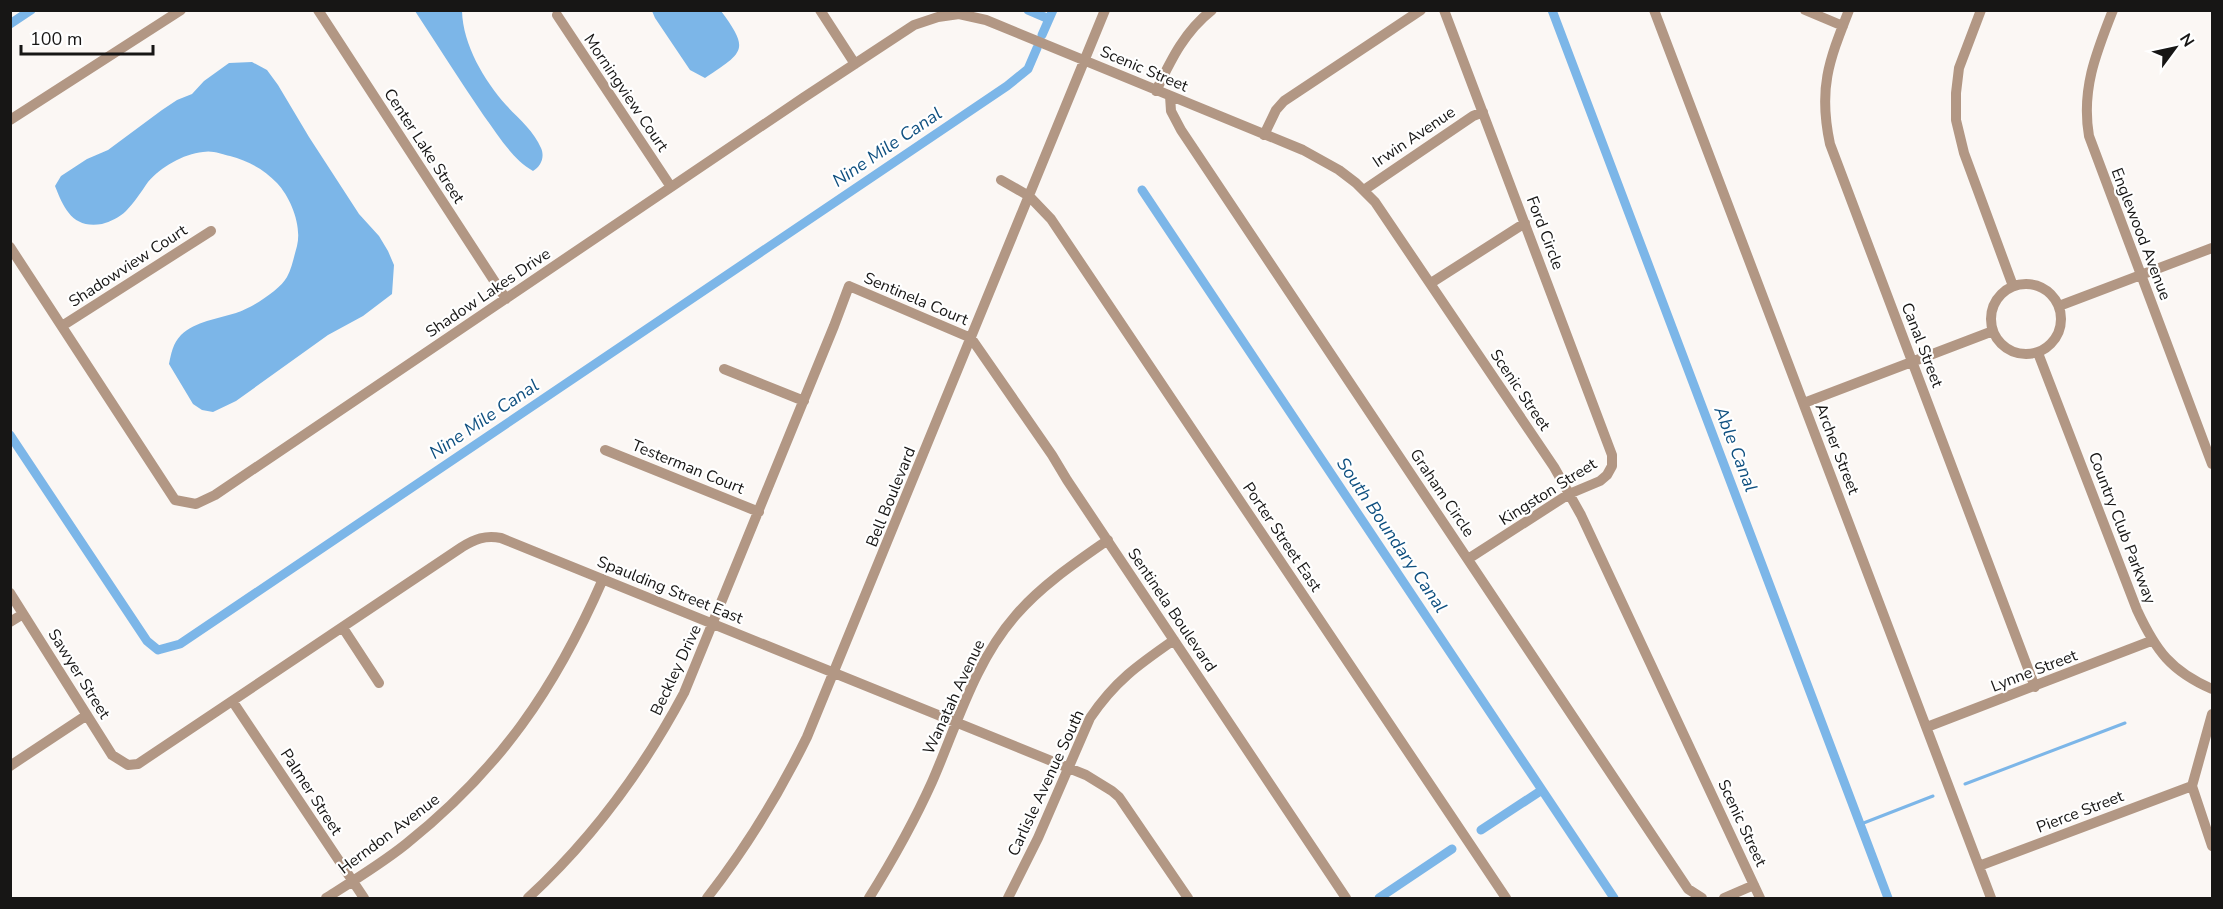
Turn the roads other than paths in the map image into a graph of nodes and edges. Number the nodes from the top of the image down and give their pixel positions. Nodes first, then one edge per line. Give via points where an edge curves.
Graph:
1 (181, 10) edge
2 (318, 10) edge
3 (820, 10) edge
4 (1105, 10) edge
5 (1212, 10) edge
6 (1421, 10) edge
7 (1444, 10) edge
8 (1654, 10) edge
9 (1805, 10) edge
10 (1849, 10) edge
11 (1981, 10) edge
12 (2113, 10) edge
13 (556, 15) dead end
14 (1843, 26) junction
15 (1085, 60) junction
16 (855, 64) junction
17 (1156, 91) junction
18 (1170, 96) junction
19 (1483, 112) junction
20 (10, 120) edge
21 (1264, 135) junction
22 (1000, 180) dead end
23 (671, 187) junction
24 (1364, 190) junction
25 (1029, 196) junction
26 (1525, 223) junction
27 (211, 231) dead end
28 (10, 247) edge
29 (2212, 248) edge
30 (2141, 276) junction
31 (1431, 283) junction
32 (849, 286) joint
33 (2013, 286) junction
34 (506, 299) junction
35 (2060, 306) junction
36 (62, 326) junction
37 (1993, 331) junction
38 (971, 338) junction
39 (2038, 353) junction
40 (1912, 362) junction
41 (724, 369) dead end
42 (804, 401) junction
43 (1804, 403) junction
44 (605, 450) dead end
45 (2212, 464) edge
46 (1611, 468) joint
47 (1569, 494) junction
48 (759, 512) junction
49 (1107, 540) junction
50 (1468, 559) junction
51 (603, 579) junction
52 (10, 593) edge
53 (23, 614) junction
54 (10, 622) edge
55 (714, 623) junction
56 (343, 628) junction
57 (1174, 640) junction
58 (2151, 641) junction
59 (835, 672) junction
60 (379, 683) dead end
61 (2035, 687) junction
62 (2212, 689) edge
63 (233, 702) junction
64 (2212, 714) edge
65 (87, 716) junction
66 (956, 722) junction
67 (1926, 727) junction
68 (128, 765) joint
69 (10, 766) edge
70 (1068, 768) junction
71 (2192, 786) junction
72 (2212, 846) edge
73 (1979, 867) junction
74 (352, 881) junction
75 (1754, 885) junction
76 (326, 898) edge
77 (364, 898) edge
78 (528, 898) edge
79 (707, 898) edge
80 (869, 898) edge
81 (1008, 898) edge
82 (1188, 898) edge
83 (1346, 898) edge
84 (1506, 898) edge
85 (1702, 898) edge
86 (1724, 898) edge
87 (1760, 898) edge
88 (1991, 898) edge

1 - 20 street
2 - 34 street, Center Lake Street
3 - 16 street
4 - 15 street, Bell Boulevard
5 - 17 street via 1180,44
6 - 21 street via 1284,101
7 - 19 street, Ford Circle
8 - 43 street, Archer Street
9 - 14 street
10 - 14 street, Canal Street
11 - 33 street via 1959,68 1956,120 1964,153
12 - 30 street, Englewood Avenue via 2090,73 2086,99 2088,127
13 - 23 street, Morningview Court
14 - 40 street, Canal Street via 1826,81 1826,124 1833,154
15 - 16 street, Shadow Lakes Drive via 986,20 959,14 914,25
15 - 17 street, Scenic Street
15 - 25 street, Bell Boulevard
16 - 23 street, Shadow Lakes Drive
17 - 18 street, Scenic Street
18 - 21 street, Scenic Street
18 - 50 street, Graham Circle via 1181,130
19 - 24 street, Irwin Avenue
19 - 26 street, Ford Circle
21 - 24 street, Scenic Street via 1321,159
22 - 25 street, Porter Street East
23 - 34 street, Shadow Lakes Drive
24 - 31 street, Scenic Street
25 - 38 street, Bell Boulevard
25 - 84 street, Porter Street East via 1051,219
26 - 31 street
26 - 46 street, Ford Circle via 1612,455
27 - 36 street, Shadowview Court
28 - 36 street, Shadow Lakes Drive
29 - 30 street
30 - 35 street
30 - 45 street, Englewood Avenue
31 - 47 street, Scenic Street
32 - 38 street, Sentinela Court
32 - 42 street, Beckley Drive
33 - 35 street via 2035,285 2045,289
33 - 37 street via 1996,300 1992,310
34 - 36 street, Shadow Lakes Drive via 196,504 175,500
35 - 39 street via 2061,329 2056,339
37 - 39 street via 2006,349 2028,355
37 - 40 street
38 - 49 street, Sentinela Boulevard
38 - 59 street, Bell Boulevard
39 - 58 street, Country Club Parkway
40 - 43 street
40 - 61 street, Canal Street
41 - 42 street
42 - 48 street, Beckley Drive
43 - 67 street, Archer Street
44 - 48 street, Testerman Court
46 - 47 street, Kingston Street via 1600,481
47 - 50 street, Kingston Street
47 - 75 street, Scenic Street
48 - 55 street, Beckley Drive
49 - 57 street, Sentinela Boulevard
49 - 66 street, Wanatah Avenue via 1046,585 1014,617 984,662
50 - 85 street, Graham Circle via 1688,889
51 - 55 street, Spaulding Street East
51 - 56 street, Spaulding Street East via 501,538 481,537
51 - 74 street, Herndon Avenue via 552,682 504,750 456,802
52 - 53 street, Sawyer Street
53 - 54 street
53 - 65 street, Sawyer Street
55 - 59 street, Spaulding Street East
55 - 78 street, Beckley Drive via 684,693 637,771 596,827
56 - 60 street
56 - 63 street, Spaulding Street East
57 - 70 street, Carlisle Avenue South via 1110,689 1090,718
57 - 83 street, Sentinela Boulevard
58 - 61 street, Lynne Street
58 - 62 street, Country Club Parkway via 2178,669
59 - 66 street, Spaulding Street East
59 - 79 street, Bell Boulevard via 775,798
61 - 67 street, Lynne Street
63 - 68 street, Spaulding Street East via 138,764
63 - 74 street, Palmer Street
64 - 71 street
65 - 68 street, Sawyer Street via 112,754
65 - 69 street
66 - 70 street, Spaulding Street East
66 - 80 street, Wanatah Avenue via 915,817
67 - 73 street, Archer Street
70 - 81 street, Carlisle Avenue South
70 - 82 street, Spaulding Street East via 1104,785 1119,797
71 - 72 street
71 - 73 street, Pierce Street
73 - 88 street, Archer Street
74 - 76 street, Herndon Avenue
74 - 77 street, Palmer Street
75 - 86 street
75 - 87 street, Scenic Street

